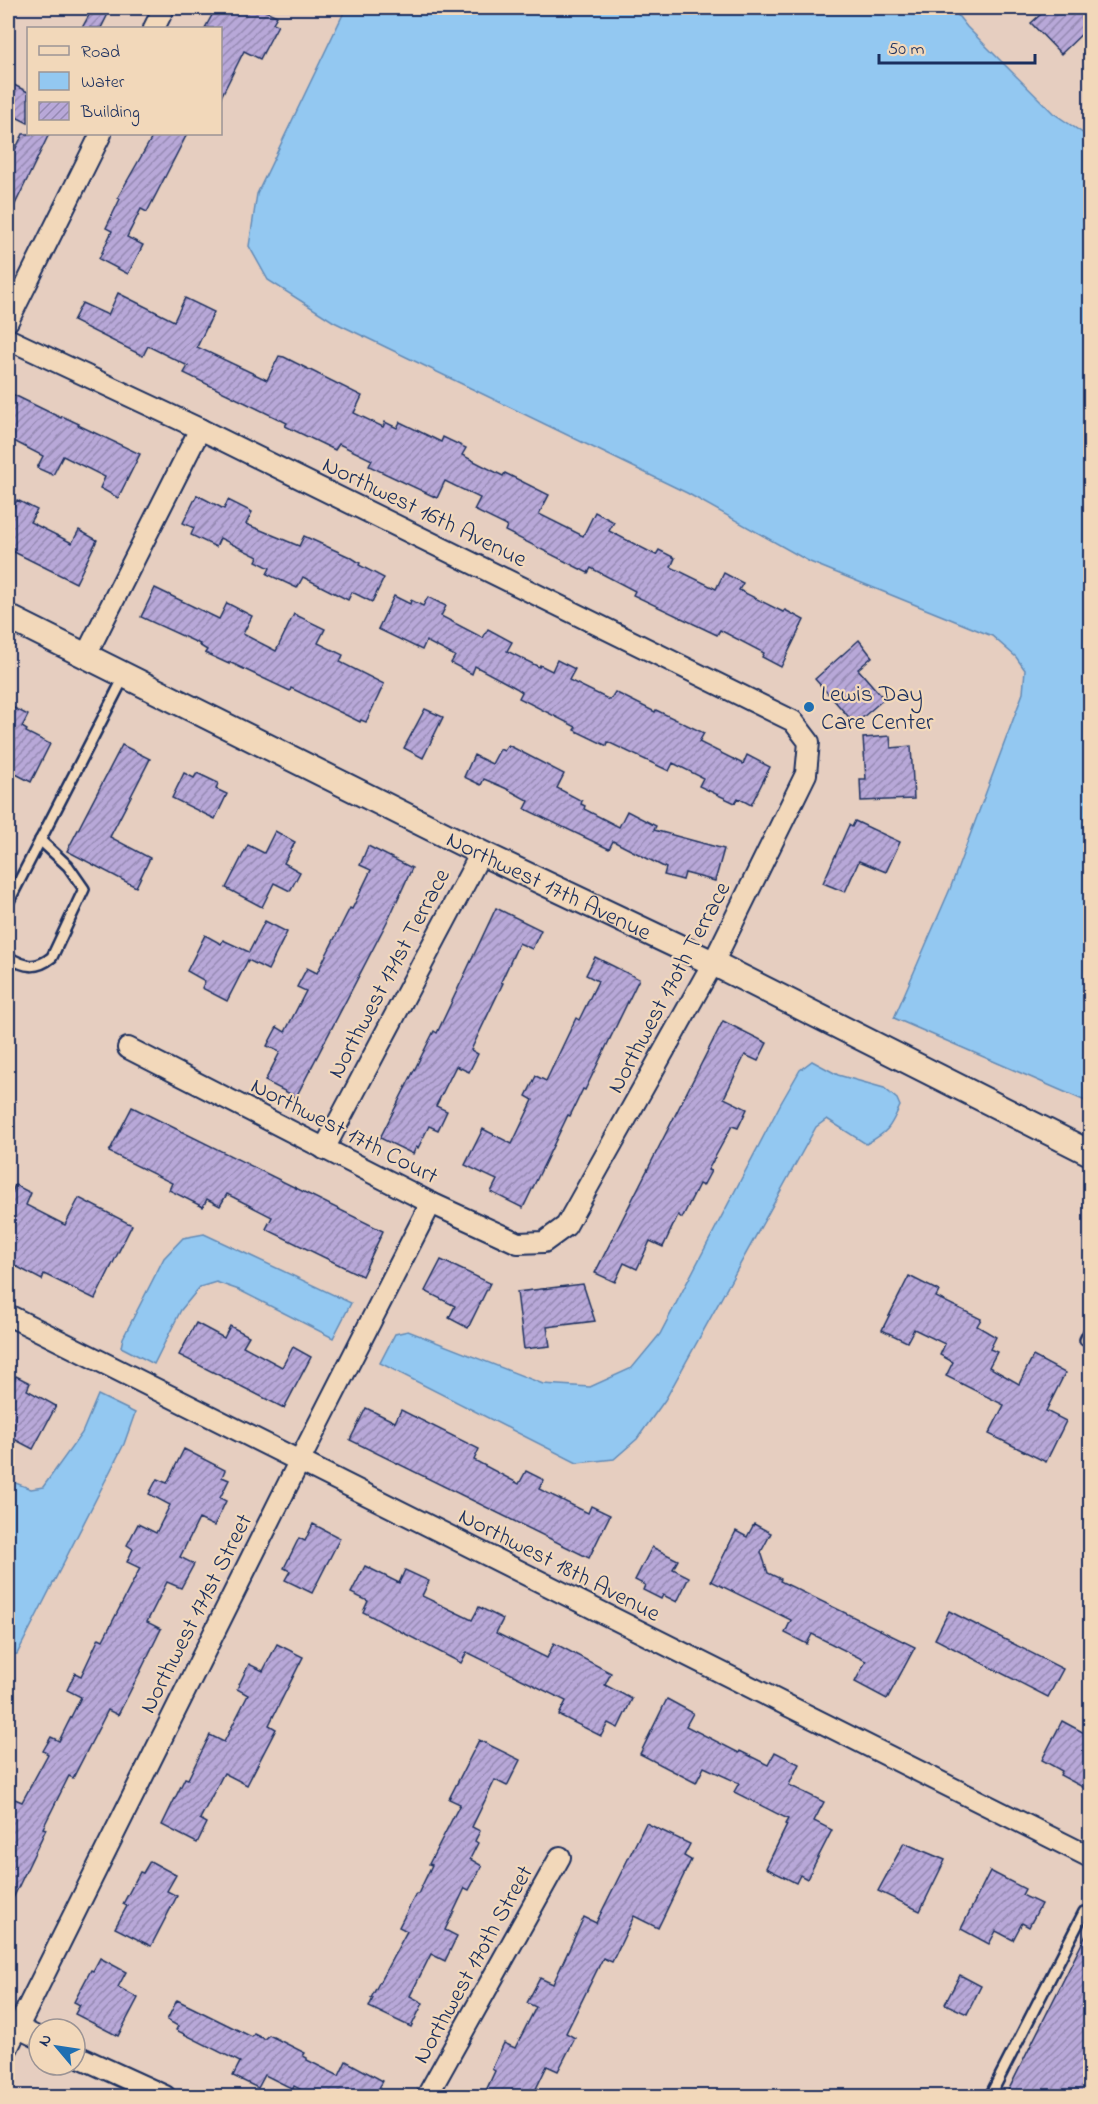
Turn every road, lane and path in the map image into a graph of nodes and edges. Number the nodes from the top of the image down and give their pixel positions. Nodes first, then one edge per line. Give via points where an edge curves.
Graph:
1 (164, 8) edge
2 (154, 27) edge
3 (101, 135) edge
4 (8, 321) edge
5 (8, 339) edge
6 (200, 429) junction
7 (8, 617) edge
8 (86, 655) junction
9 (125, 675) junction
10 (809, 742) joint
11 (40, 840) junction
12 (481, 853) junction
13 (8, 903) edge
14 (8, 957) edge
15 (713, 963) junction
16 (128, 1048) dead end
17 (324, 1149) junction
18 (1090, 1153) edge
19 (431, 1203) junction
20 (544, 1242) joint
21 (8, 1315) edge
22 (1090, 1330) edge
23 (1085, 1340) dead end
24 (299, 1462) junction
25 (560, 1857) dead end
26 (1090, 1857) edge
27 (1090, 1915) edge
28 (12, 2026) edge
29 (27, 2033) edge
30 (8, 2047) edge
31 (87, 2061) edge
32 (165, 2097) edge
33 (428, 2097) edge
34 (990, 2097) edge

1 - 2 street
3 - 4 street
5 - 6 street, Northwest 16th Avenue
6 - 8 street
6 - 10 street, Northwest 16th Avenue via 793,720
7 - 8 street, Northwest 17th Avenue
8 - 9 street, Northwest 17th Avenue
9 - 11 lane
9 - 12 street, Northwest 17th Avenue
10 - 15 street, Northwest 170th Terrace via 807,774
11 - 13 lane
11 - 14 lane via 68,866 84,889 52,957 33,966
12 - 15 street, Northwest 17th Avenue
12 - 17 street, Northwest 171st Terrace
15 - 18 street, Northwest 17th Avenue
15 - 20 street, Northwest 170th Terrace via 566,1226
16 - 17 street, Northwest 17th Court
17 - 19 street, Northwest 17th Court
19 - 20 street, Northwest 17th Court via 518,1243
19 - 24 street, Northwest 171st Street
21 - 24 street, Northwest 18th Avenue
22 - 23 lane
24 - 26 street, Northwest 18th Avenue
24 - 28 street, Northwest 171st Street
25 - 33 street, Northwest 170th Street
27 - 34 lane via 1084,1912
28 - 29 street
28 - 30 street, Northwest 171st Street
31 - 32 street

